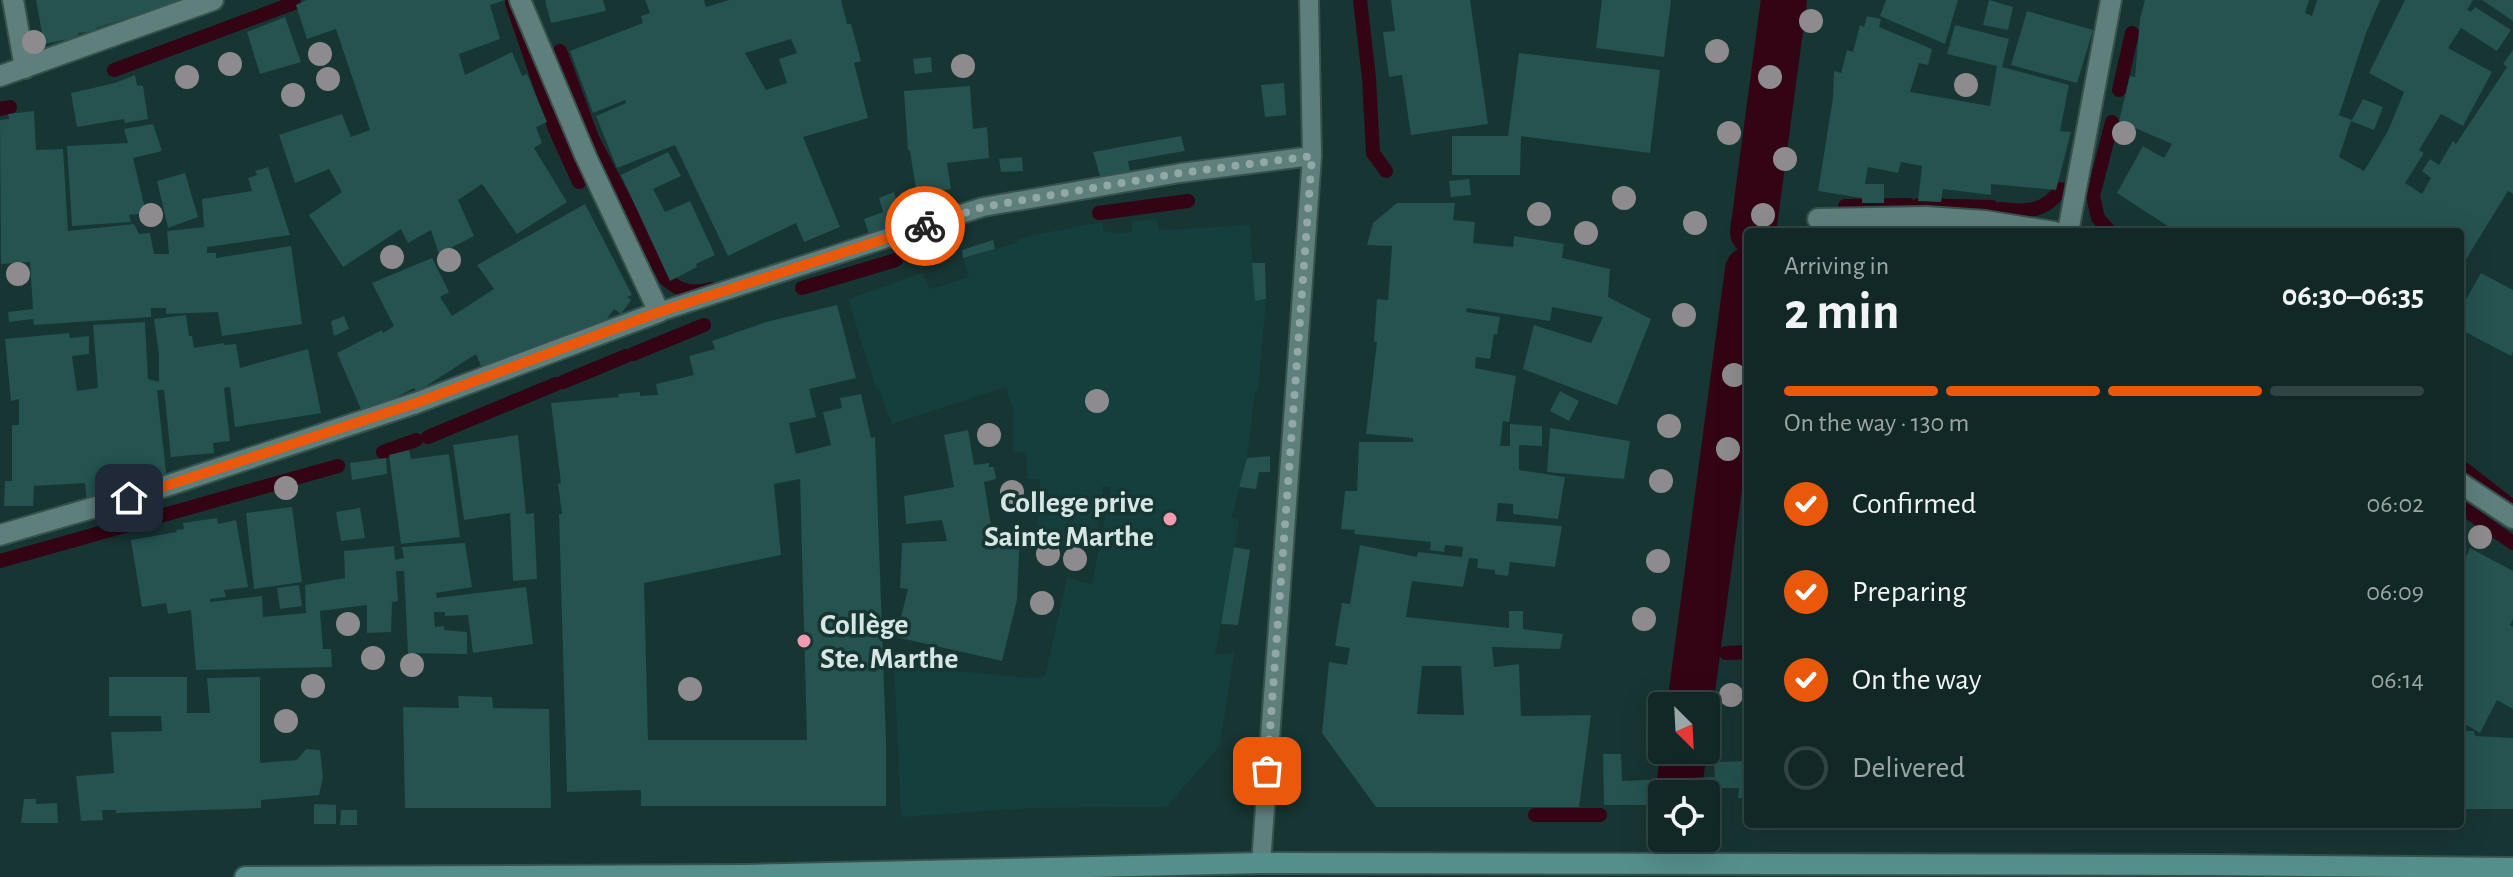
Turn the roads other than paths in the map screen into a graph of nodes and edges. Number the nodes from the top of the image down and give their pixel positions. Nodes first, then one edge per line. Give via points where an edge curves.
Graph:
1 (13, 0) edge
2 (213, 0) edge
3 (520, 0) edge
4 (1309, 0) edge
5 (2111, 0) edge
6 (25, 68) junction
7 (0, 76) edge
8 (1312, 156) junction
9 (1818, 219) dead end
10 (2029, 228) edge
11 (2069, 228) edge
12 (659, 312) junction
13 (2464, 486) edge
14 (2513, 518) edge
15 (0, 535) edge
16 (2513, 868) edge
17 (1260, 870) edge
18 (245, 877) edge

1 - 6 street
2 - 6 street
3 - 12 street
4 - 8 lane
5 - 11 street
6 - 7 street
8 - 12 lane via 983,207
8 - 17 lane
9 - 10 street via 1926,217
12 - 15 street via 401,408
13 - 14 street
16 - 17 main road
17 - 18 main road

